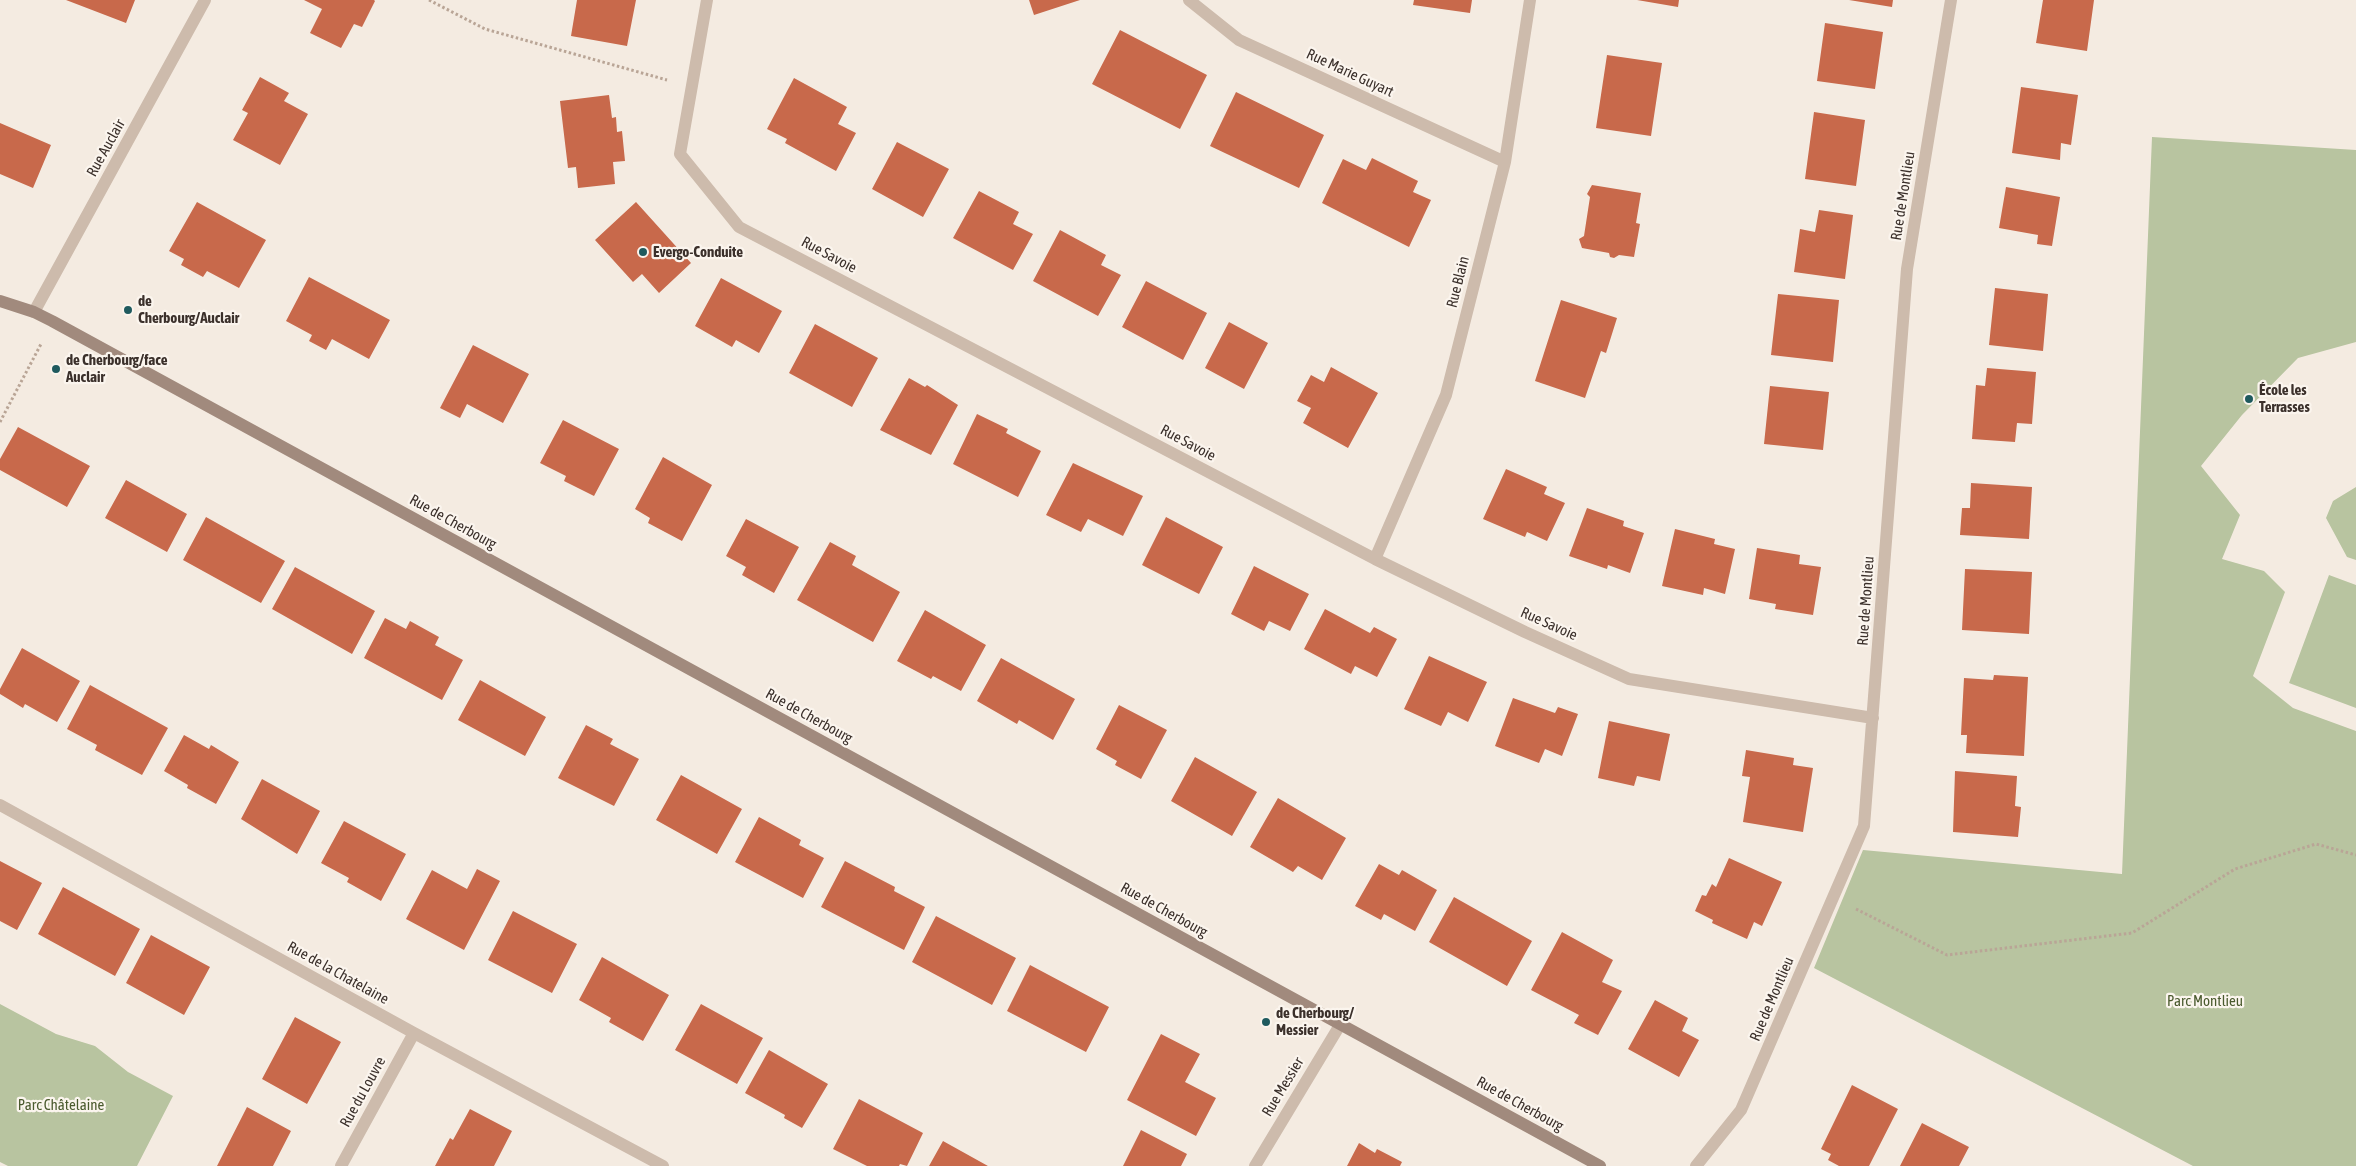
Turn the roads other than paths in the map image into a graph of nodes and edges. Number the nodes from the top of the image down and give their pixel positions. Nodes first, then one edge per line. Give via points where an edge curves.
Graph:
1 (206, 0) edge
2 (706, 0) edge
3 (1189, 0) edge
4 (1530, 0) edge
5 (1950, 0) edge
6 (1505, 162) junction
7 (0, 301) edge
8 (34, 312) junction
9 (1375, 559) junction
10 (1874, 718) junction
11 (0, 805) edge
12 (1340, 1025) junction
13 (414, 1033) junction
14 (342, 1166) edge
15 (663, 1166) edge
16 (1254, 1166) edge
17 (1600, 1166) edge
18 (1696, 1166) edge

1 - 8 street, Rue Auclair
2 - 9 street, Rue Savoie via 680,154 739,227
3 - 6 street, Rue Marie Guyart via 1238,40
4 - 6 street, Rue Blain
5 - 10 street, Rue de Montlieu via 1907,269
6 - 9 street, Rue Blain via 1446,395
7 - 8 street, Rue de Cherbourg
8 - 12 street, Rue de Cherbourg
9 - 10 street, Rue Savoie via 1525,632 1630,678
10 - 18 street, Rue de Montlieu via 1864,826 1741,1110
11 - 13 street, Rue de la Chatelaine
12 - 16 street, Rue Messier
12 - 17 street, Rue de Cherbourg
13 - 14 street, Rue du Louvre
13 - 15 street, Rue de la Chatelaine

